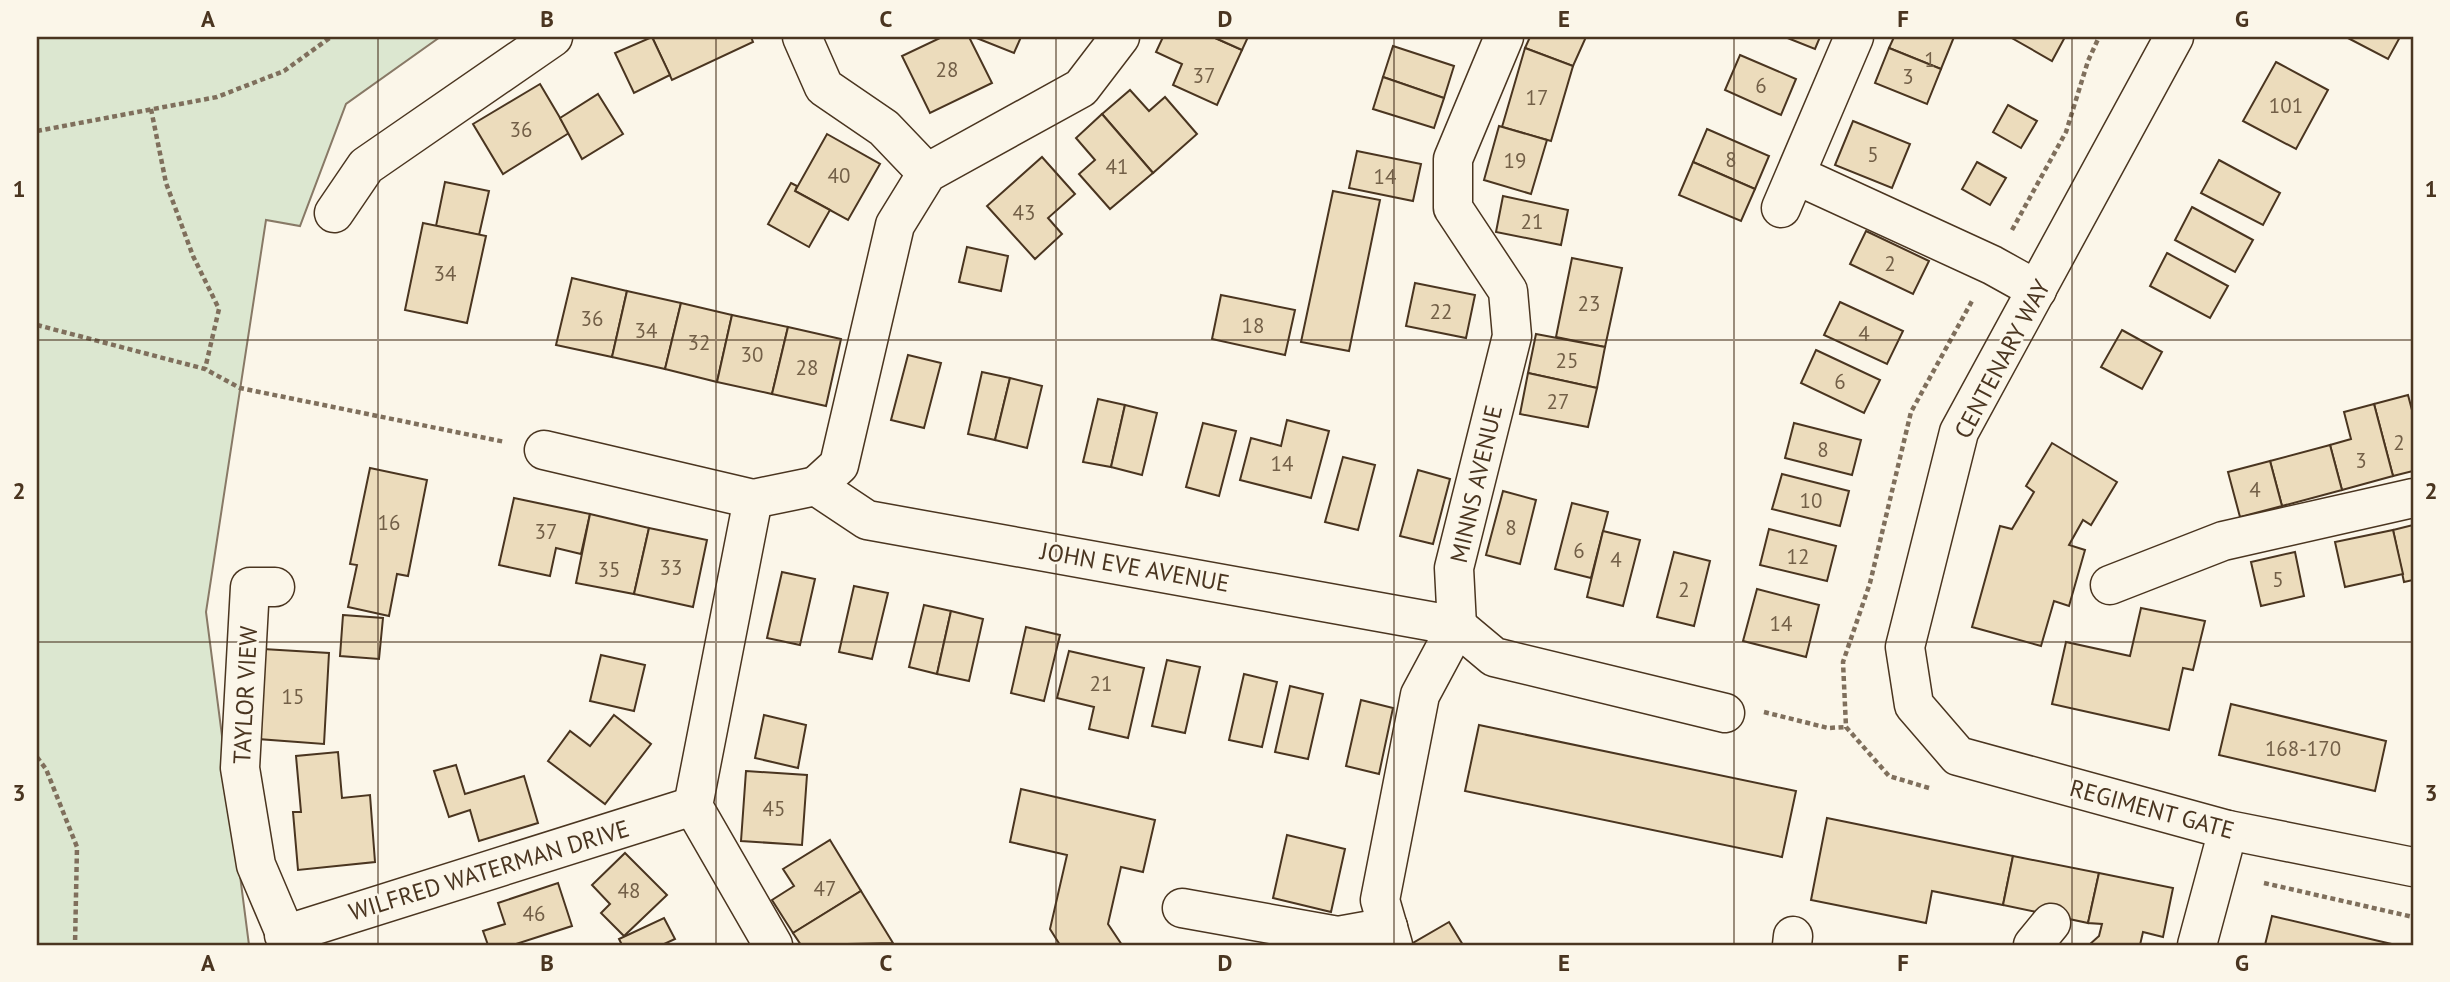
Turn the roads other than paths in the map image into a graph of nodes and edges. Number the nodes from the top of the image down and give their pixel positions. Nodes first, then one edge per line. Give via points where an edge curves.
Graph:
1 (553, 37) edge
2 (802, 37) edge
3 (1120, 37) edge
4 (1504, 37) edge
5 (1854, 37) edge
6 (2174, 37) edge
7 (927, 173) junction
8 (334, 213) dead end
9 (2038, 290) junction
10 (544, 450) road end
11 (816, 486) junction
12 (2413, 498) edge
13 (753, 499) junction
14 (2110, 585) dead end
15 (275, 587) dead end
16 (1457, 626) junction
17 (1914, 705) joint
18 (1725, 712) road end
19 (693, 806) junction
20 (2228, 830) junction
21 (2413, 867) edge
22 (1182, 908) dead end
23 (1391, 936) edge
24 (287, 940) edge
25 (773, 945) edge
26 (2197, 945) edge

1 - 8 street via 366,166
2 - 7 street via 824,87 884,128
3 - 7 street via 1080,88
4 - 16 street, MINNS AVENUE via 1453,159 1453,208 1508,291 1512,336 1454,568
5 - 9 street via 1788,192 1992,265
6 - 9 street, CENTENARY WAY
7 - 11 street via 895,225 839,465
9 - 17 street, CENTENARY WAY via 1959,432 1905,647
10 - 13 street
11 - 13 street
11 - 16 street, JOHN EVE AVENUE via 867,520
12 - 14 street via 2223,541
13 - 19 street
15 - 24 street, TAYLOR VIEW via 250,587 240,768 256,865
16 - 18 street, JOHN EVE AVENUE via 1494,657
16 - 23 street via 1420,695 1380,900
17 - 20 street, REGIMENT GATE via 1958,756
19 - 24 street, WILFRED WATERMAN DRIVE
19 - 25 street
20 - 21 street, REGIMENT GATE
20 - 26 street
22 - 23 street via 1338,936

